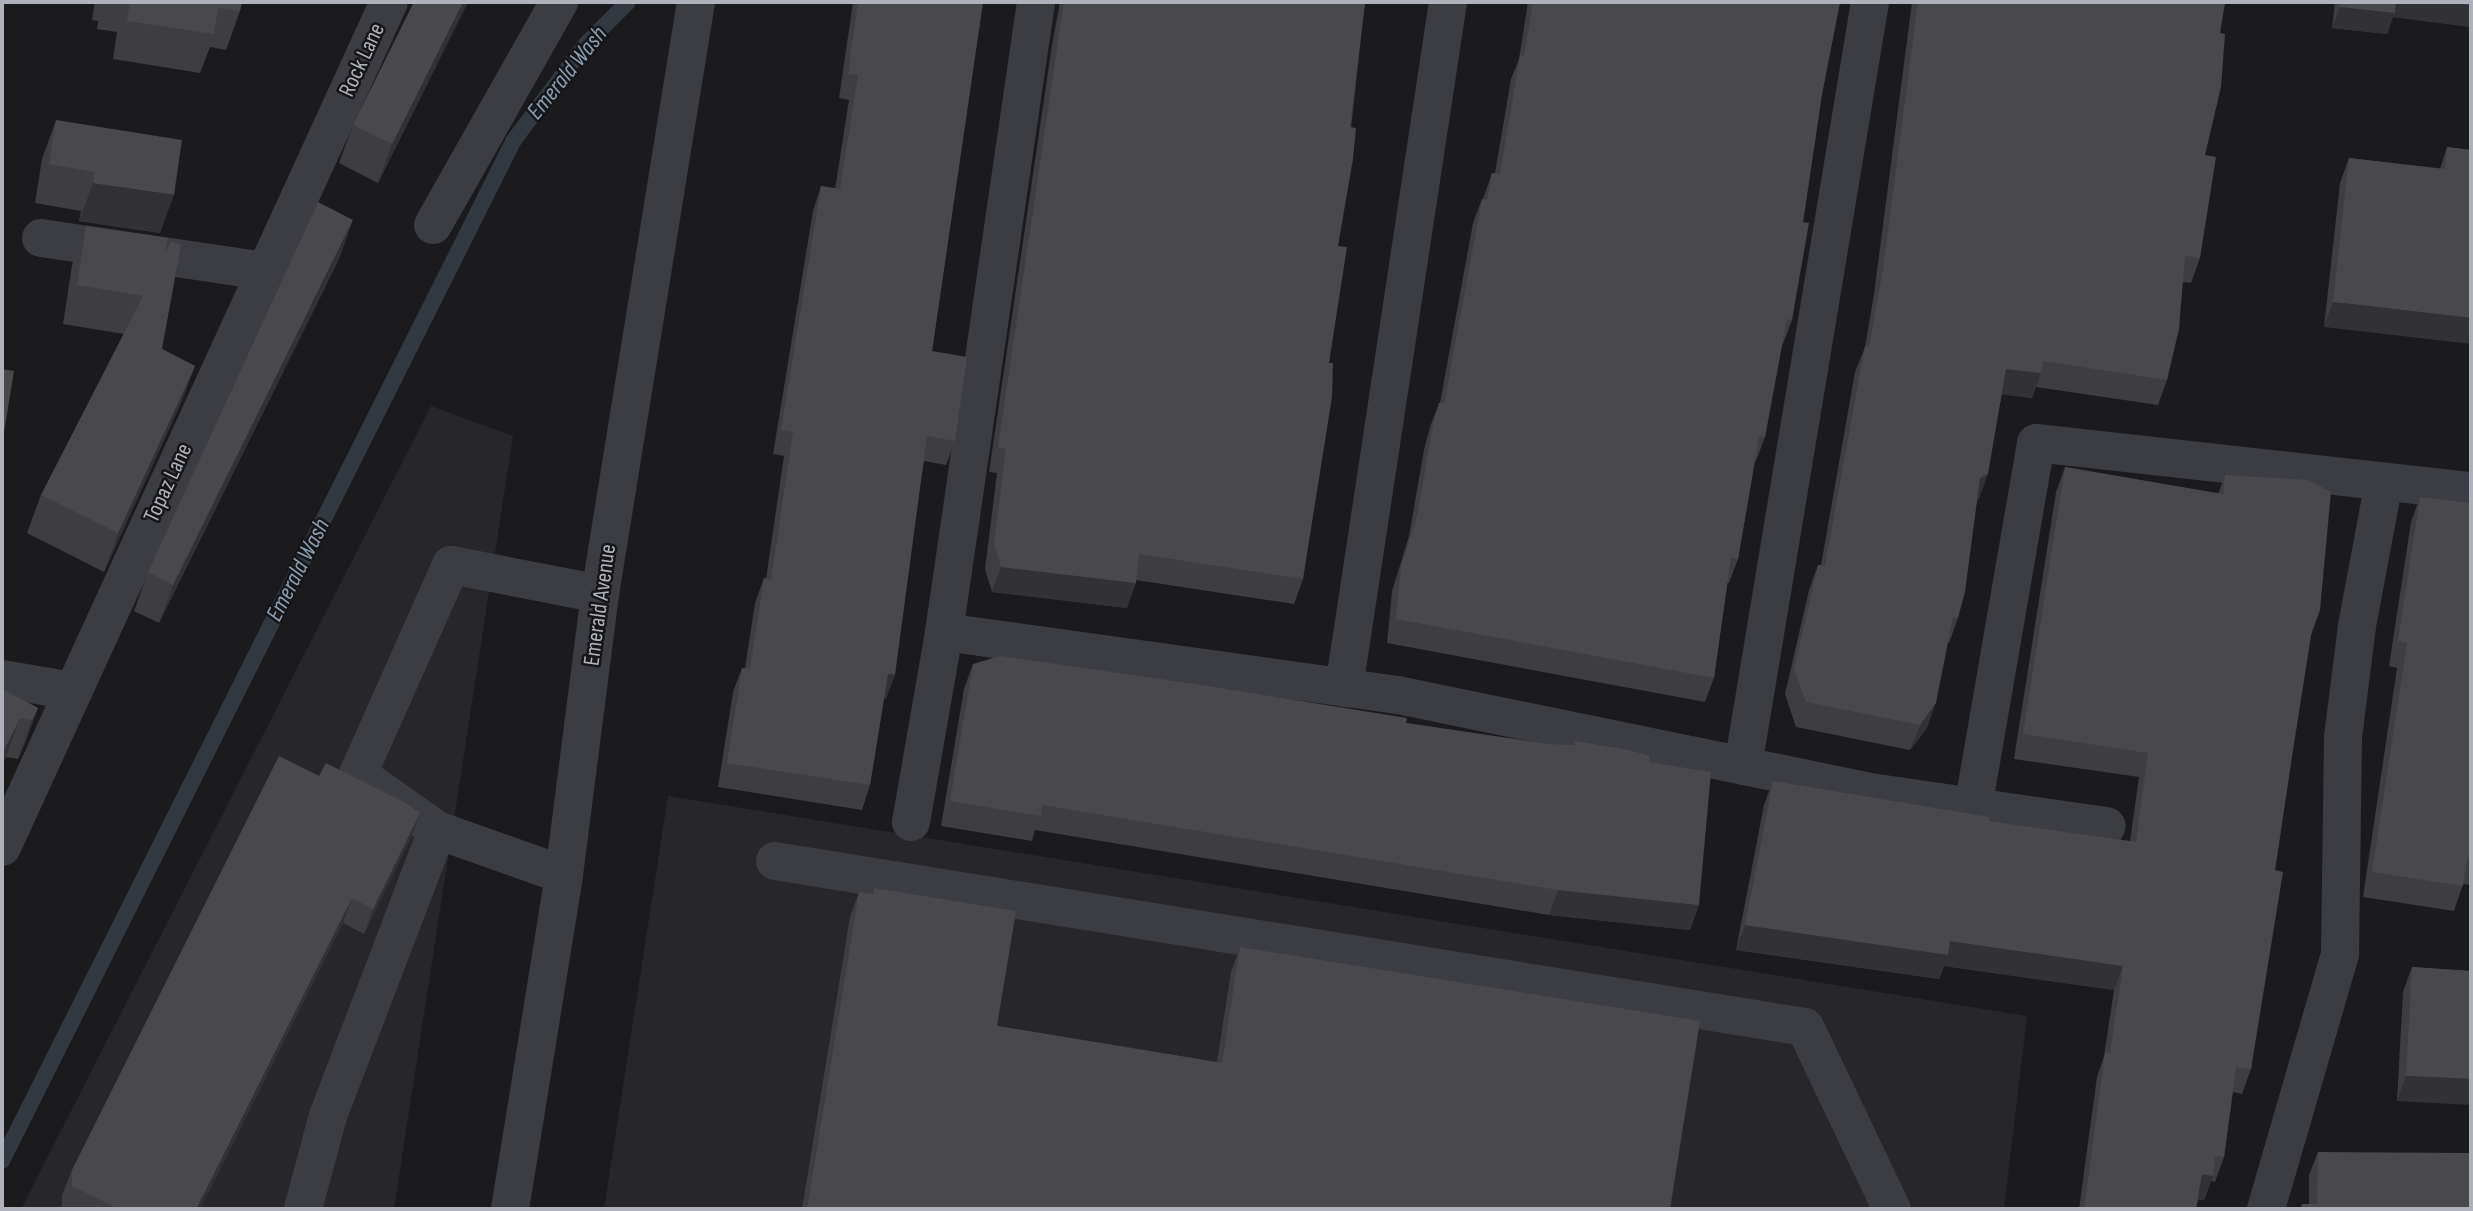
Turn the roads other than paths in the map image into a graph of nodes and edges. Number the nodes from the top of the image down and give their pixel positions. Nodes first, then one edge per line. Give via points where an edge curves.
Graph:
1 (389, 2) edge
2 (559, 2) edge
3 (696, 2) edge
4 (1036, 2) edge
5 (1448, 2) edge
6 (1870, 2) edge
7 (335, 119) joint
8 (433, 225) dead end
9 (41, 238) dead end
10 (265, 271) junction
11 (2384, 482) junction
12 (2471, 491) edge
13 (600, 594) junction
14 (944, 632) junction
15 (2, 679) edge
16 (1344, 688) junction
17 (73, 691) junction
18 (1744, 766) junction
19 (1973, 808) junction
20 (911, 822) dead end
21 (2107, 826) dead end
22 (437, 830) junction
23 (2, 847) edge
24 (775, 861) dead end
25 (564, 875) junction
26 (303, 1209) edge
27 (510, 1209) edge
28 (1892, 1209) edge
29 (2266, 1209) edge

1 - 7 street, Rock Lane
2 - 8 street
3 - 13 street, Emerald Avenue
4 - 14 street
5 - 16 street
6 - 18 street
7 - 10 street, Topaz Lane
9 - 10 street
10 - 17 street, Topaz Lane
11 - 12 street
11 - 19 street via 2036,443
11 - 29 street via 2357,626 2343,737 2340,954
13 - 22 street via 451,565 358,774
13 - 25 street, Emerald Avenue
14 - 16 street
14 - 20 street
15 - 17 street
16 - 18 street
17 - 23 street, Topaz Lane
18 - 19 street
19 - 21 street
22 - 25 street
22 - 26 street via 328,1116
24 - 28 street via 1805,1027
25 - 27 street, Emerald Avenue

